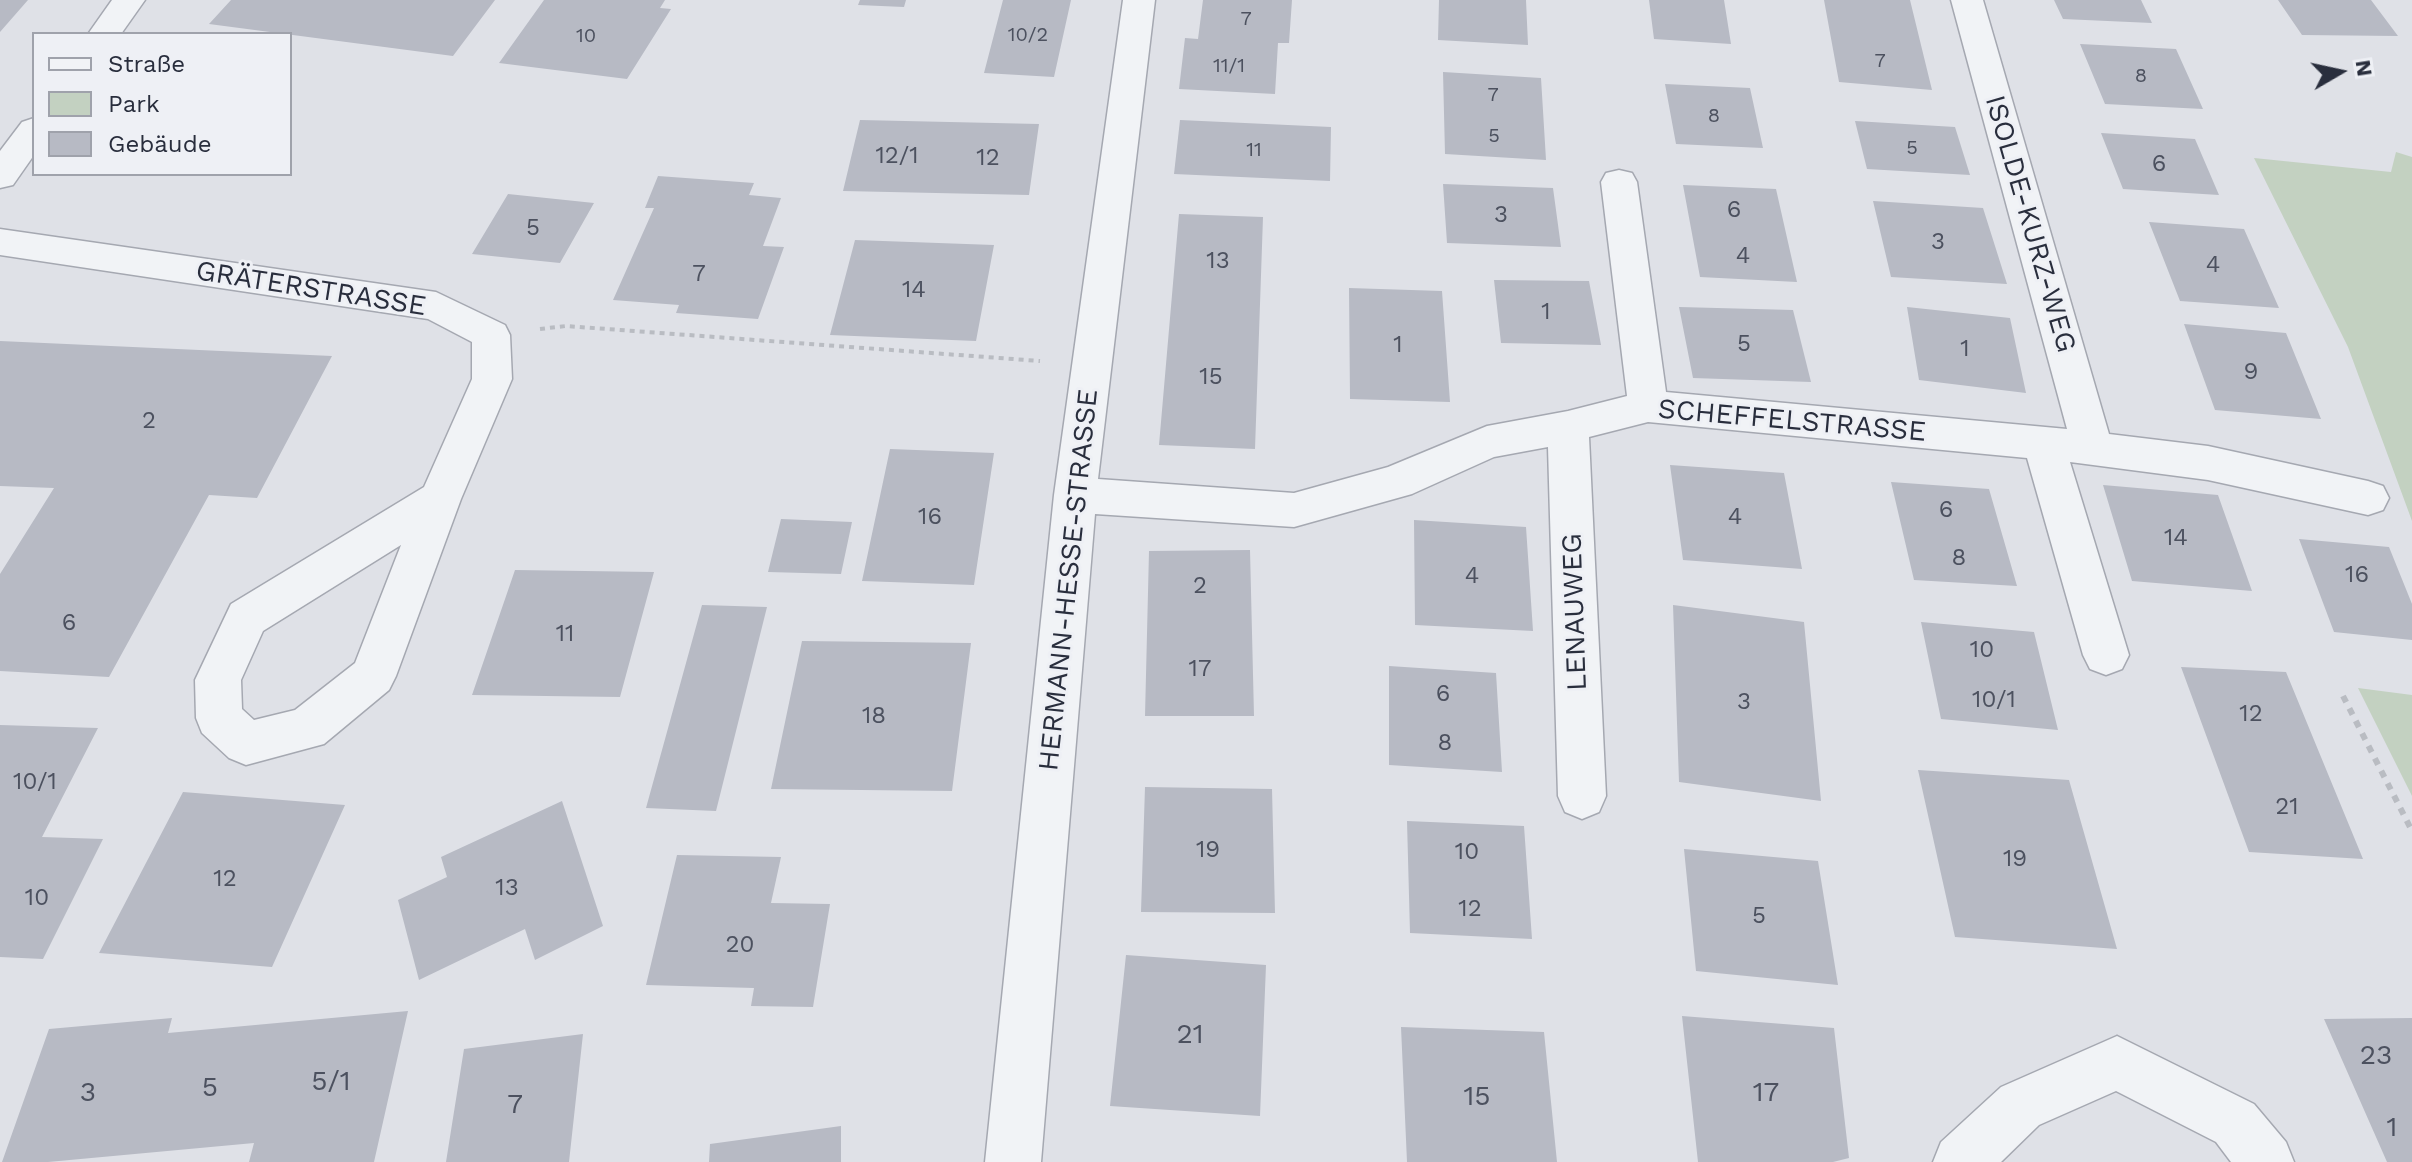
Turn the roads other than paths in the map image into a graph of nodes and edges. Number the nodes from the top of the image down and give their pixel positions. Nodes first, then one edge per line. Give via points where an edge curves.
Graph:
1 (129, 0) edge
2 (1139, 0) edge
3 (1967, 0) edge
4 (105, 32) edge
5 (32, 133) edge
6 (0, 176) edge
7 (1619, 182) dead end
8 (0, 242) edge
9 (1648, 406) junction
10 (1568, 427) junction
11 (2044, 444) junction
12 (2093, 448) junction
13 (1075, 495) junction
14 (2368, 498) dead end
15 (440, 499) junction
16 (2106, 655) dead end
17 (1582, 796) dead end
18 (2251, 1142) edge
19 (1013, 1162) edge
20 (1961, 1162) edge

1 - 4 street
2 - 13 street, HERMANN-HESSE-STRASSE
3 - 12 street, ISOLDE-KURZ-WEG
5 - 6 street
7 - 9 street
8 - 15 street, GRÄTERSTRASSE via 436,306 491,335 492,379
9 - 10 street, SCHEFFELSTRASSE
9 - 11 street, SCHEFFELSTRASSE
10 - 13 street, SCHEFFELSTRASSE via 1487,442 1397,482 1294,510
10 - 17 street, LENAUWEG
11 - 12 street, SCHEFFELSTRASSE
11 - 16 street
12 - 14 street, SCHEFFELSTRASSE via 2208,463
13 - 19 street, HERMANN-HESSE-STRASSE
15 - 15 street via 373,676 307,729 246,743 219,718 218,680 247,618
18 - 20 street via 2117,1063 2020,1106

